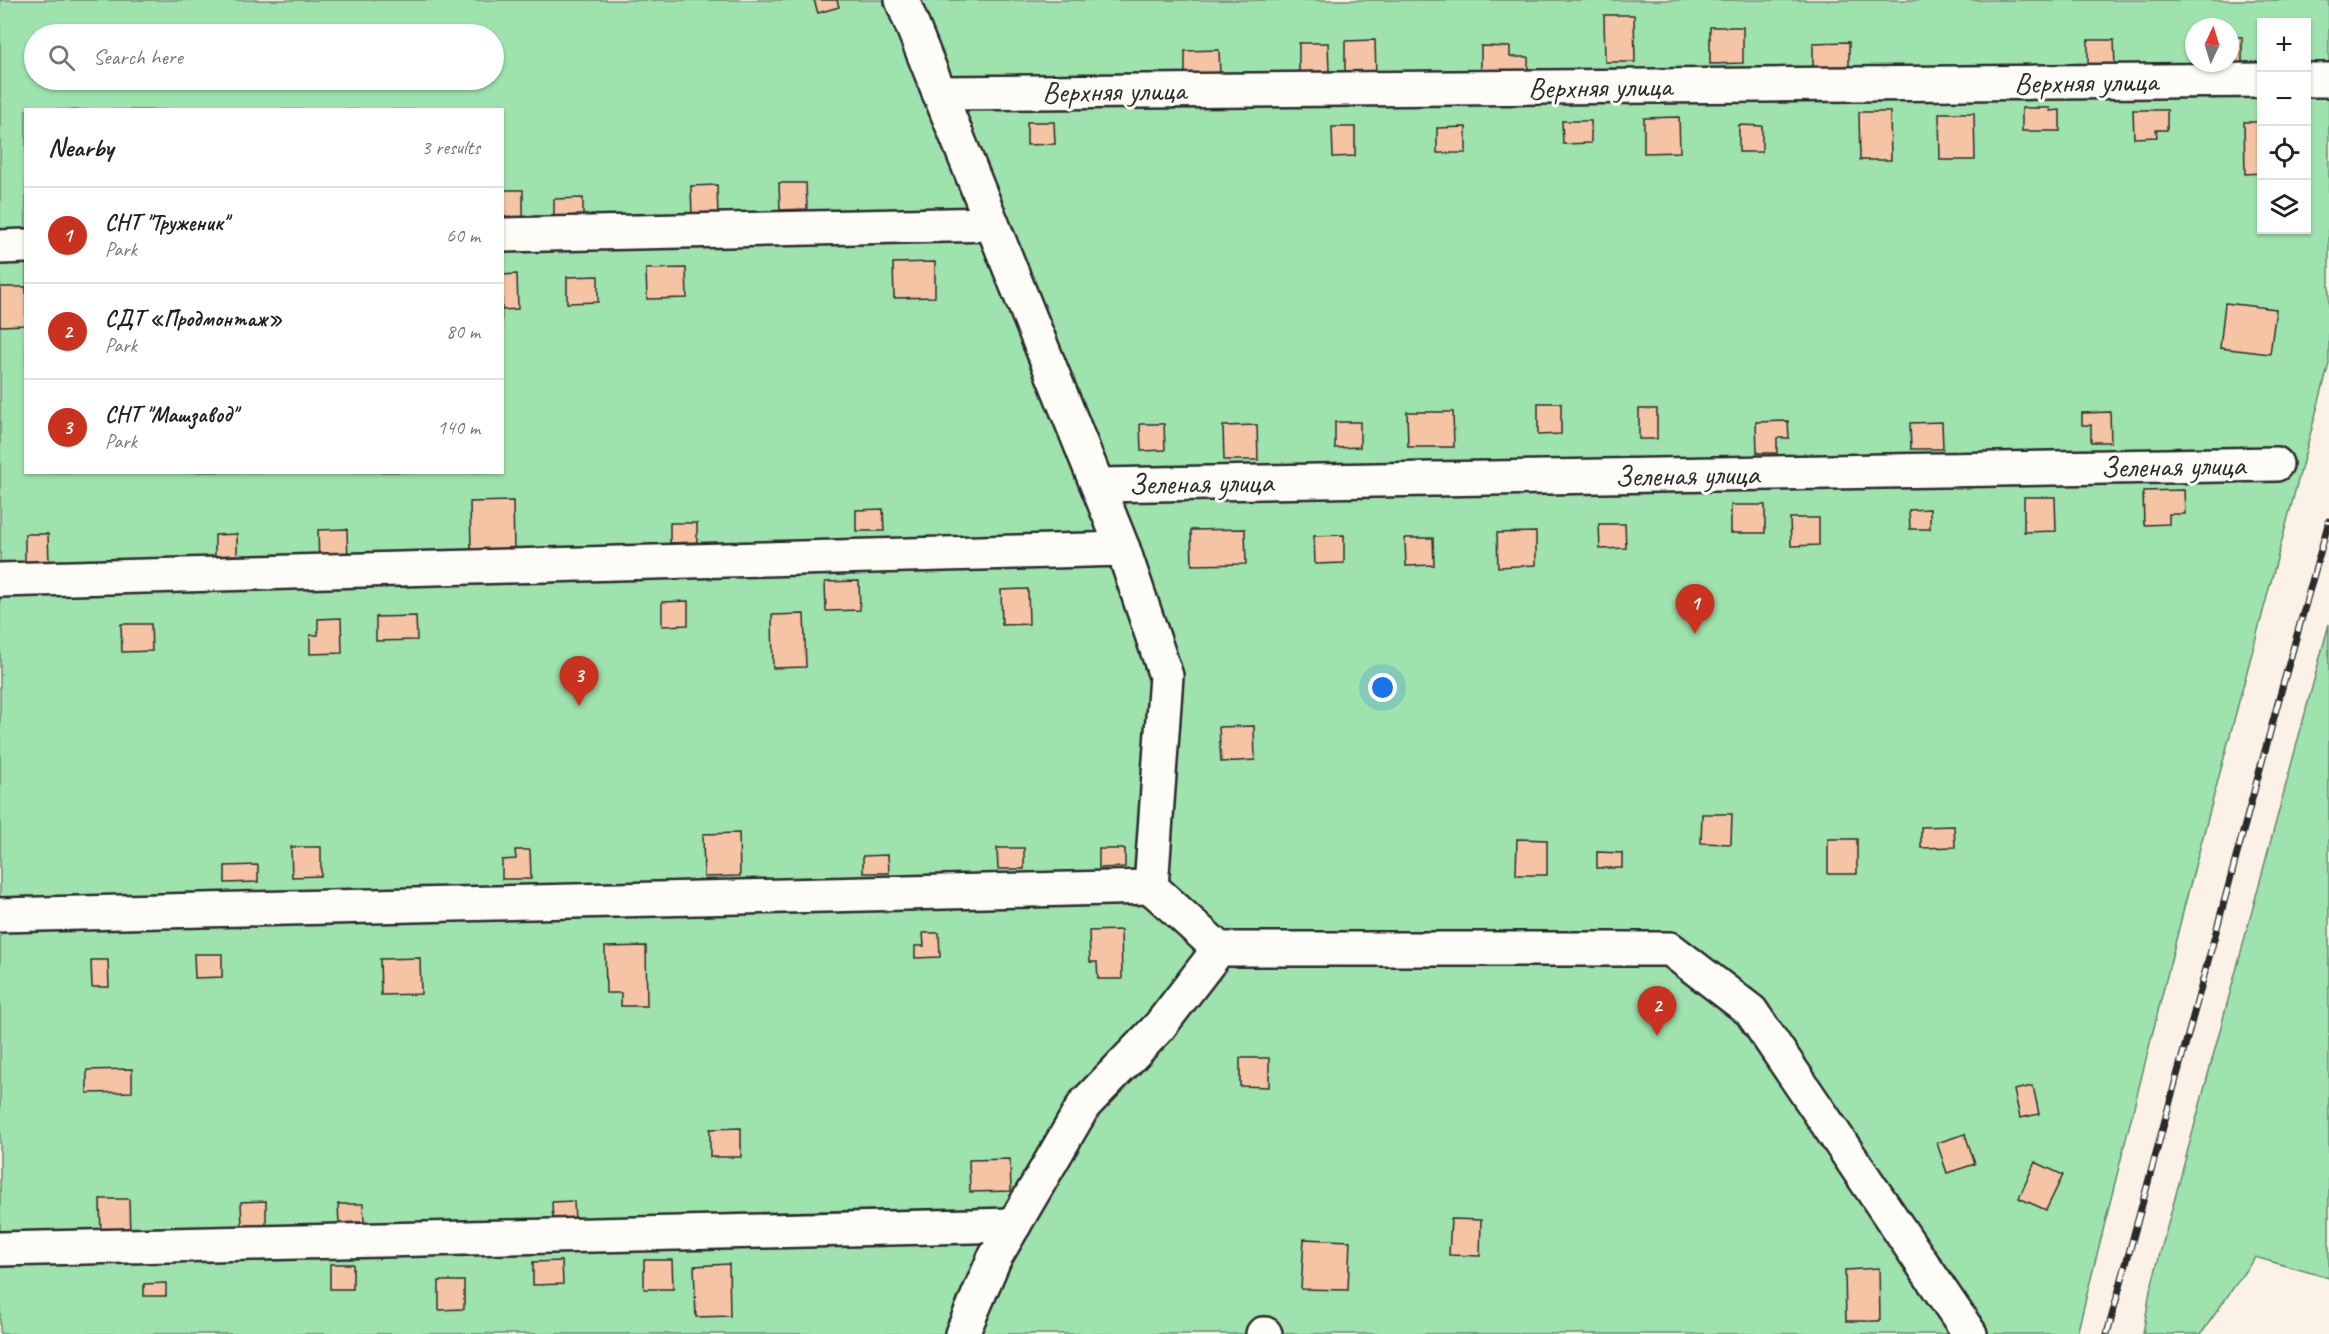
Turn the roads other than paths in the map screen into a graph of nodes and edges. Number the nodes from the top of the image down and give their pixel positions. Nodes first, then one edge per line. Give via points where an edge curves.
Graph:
1 (902, 0) edge
2 (2257, 80) edge
3 (2311, 80) edge
4 (2329, 80) edge
5 (939, 93) junction
6 (992, 224) junction
7 (504, 235) edge
8 (24, 246) edge
9 (0, 247) edge
10 (2276, 464) dead end
11 (1098, 485) junction
12 (1123, 549) junction
13 (0, 580) edge
14 (1151, 886) junction
15 (0, 915) edge
16 (1219, 949) junction
17 (1014, 1225) junction
18 (0, 1250) edge
19 (962, 1334) edge
20 (1970, 1334) edge

1 - 5 street
2 - 5 street, Верхняя улица
3 - 4 street
5 - 6 street
6 - 7 street
6 - 11 street
8 - 9 street
10 - 11 street, Зеленая улица
11 - 12 street
12 - 13 street
12 - 14 street via 1166,676
14 - 15 street
14 - 16 street
16 - 17 street via 1159,1027 1084,1105
16 - 20 street via 1670,949 1751,1011
17 - 18 street
17 - 19 street via 994,1259

